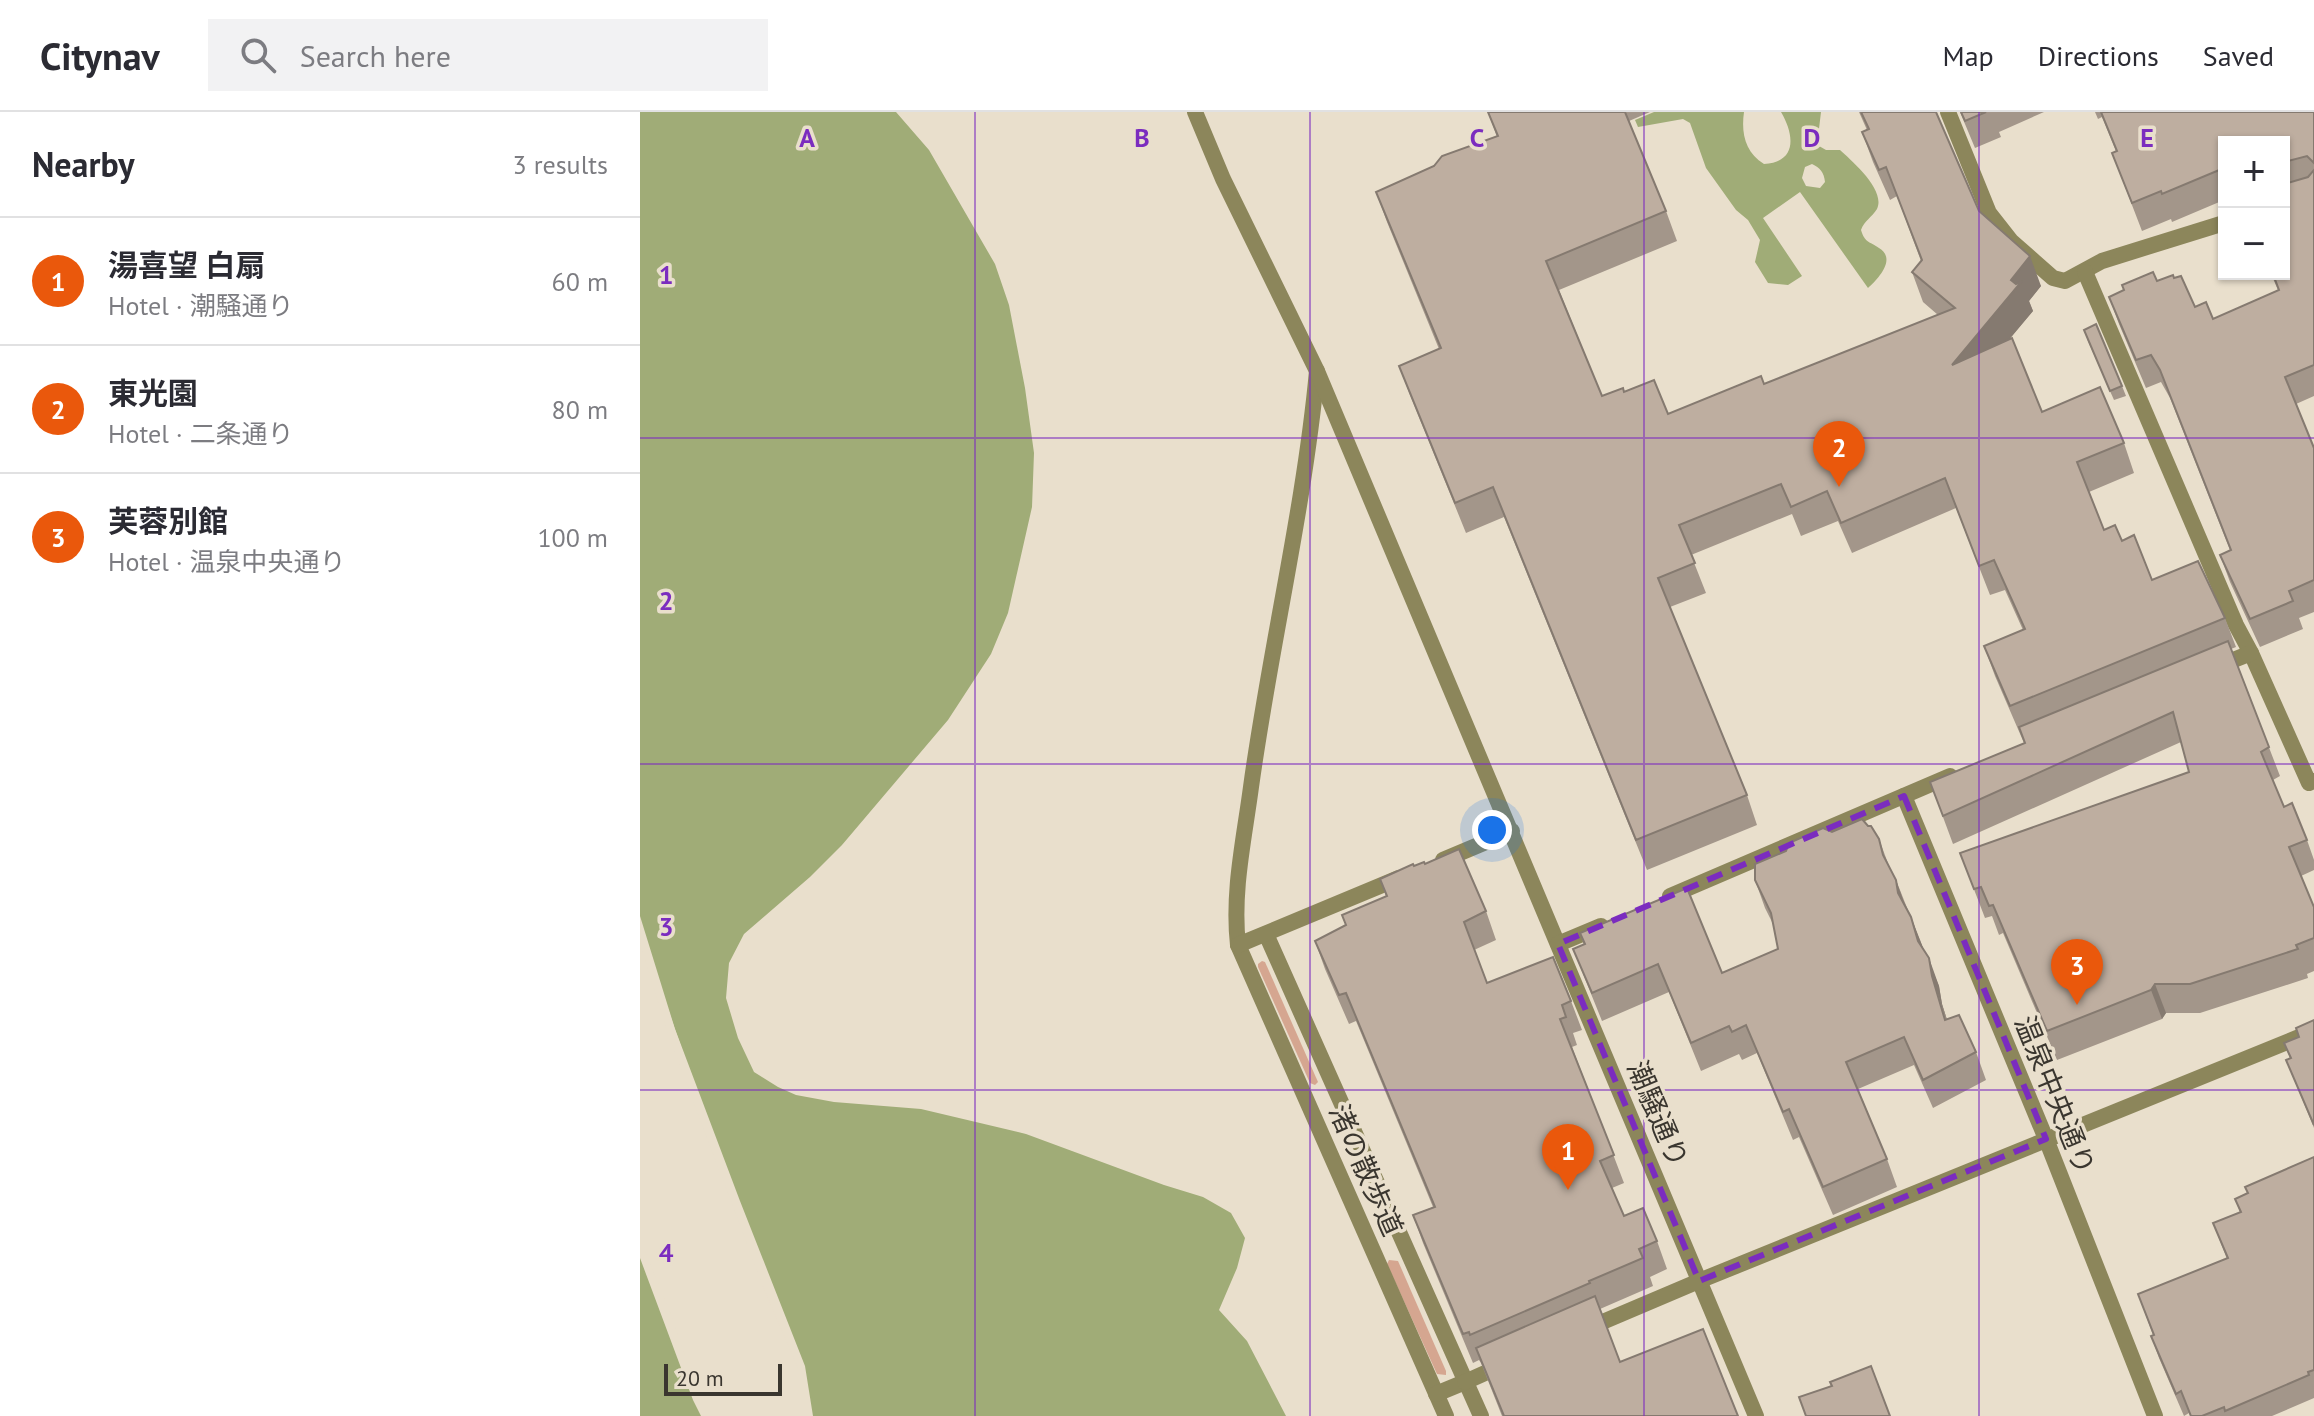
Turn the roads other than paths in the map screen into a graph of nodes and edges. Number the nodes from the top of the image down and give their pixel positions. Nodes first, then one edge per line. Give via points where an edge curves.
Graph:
1 (1195, 112) edge
2 (1948, 112) edge
3 (2218, 225) edge
4 (2085, 272) junction
5 (1317, 371) junction
6 (2251, 653) junction
7 (2193, 676) edge
8 (1962, 772) edge
9 (2312, 786) edge
10 (1904, 796) junction
11 (1512, 831) junction
12 (1659, 901) edge
13 (1616, 919) edge
14 (1266, 934) junction
15 (1558, 944) junction
16 (1238, 945) junction
17 (2314, 1031) edge
18 (1340, 1101) junction
19 (1312, 1112) junction
20 (2046, 1139) junction
21 (1391, 1215) junction
22 (1363, 1227) junction
23 (1699, 1281) junction
24 (1568, 1337) edge
25 (1524, 1356) edge
26 (1465, 1382) junction
27 (1436, 1394) junction
28 (1446, 1416) edge
29 (1481, 1416) edge
30 (1756, 1416) edge
31 (2155, 1416) edge

1 - 5 street, 潮騒通り
2 - 4 street via 1989,213 2011,241 2053,278 2065,281
3 - 4 street via 2102,261
4 - 6 street
5 - 11 street, 潮騒通り
5 - 16 street via 1257,742 1235,911
6 - 7 street
6 - 9 street
8 - 10 street
10 - 12 street
10 - 20 street, 温泉中央通り
11 - 14 street
11 - 15 street, 潮騒通り
13 - 15 street
14 - 16 street
14 - 18 street
15 - 23 street, 潮騒通り
16 - 19 street, 渚の散歩道
17 - 20 street
18 - 19 street
18 - 21 street
19 - 22 street, 渚の散歩道
20 - 23 street
20 - 31 street, 温泉中央通り
21 - 22 street
21 - 26 street
22 - 27 street, 渚の散歩道
23 - 24 street
23 - 30 street, 潮騒通り
25 - 26 street
26 - 27 street
26 - 29 street
27 - 28 street, 渚の散歩道

